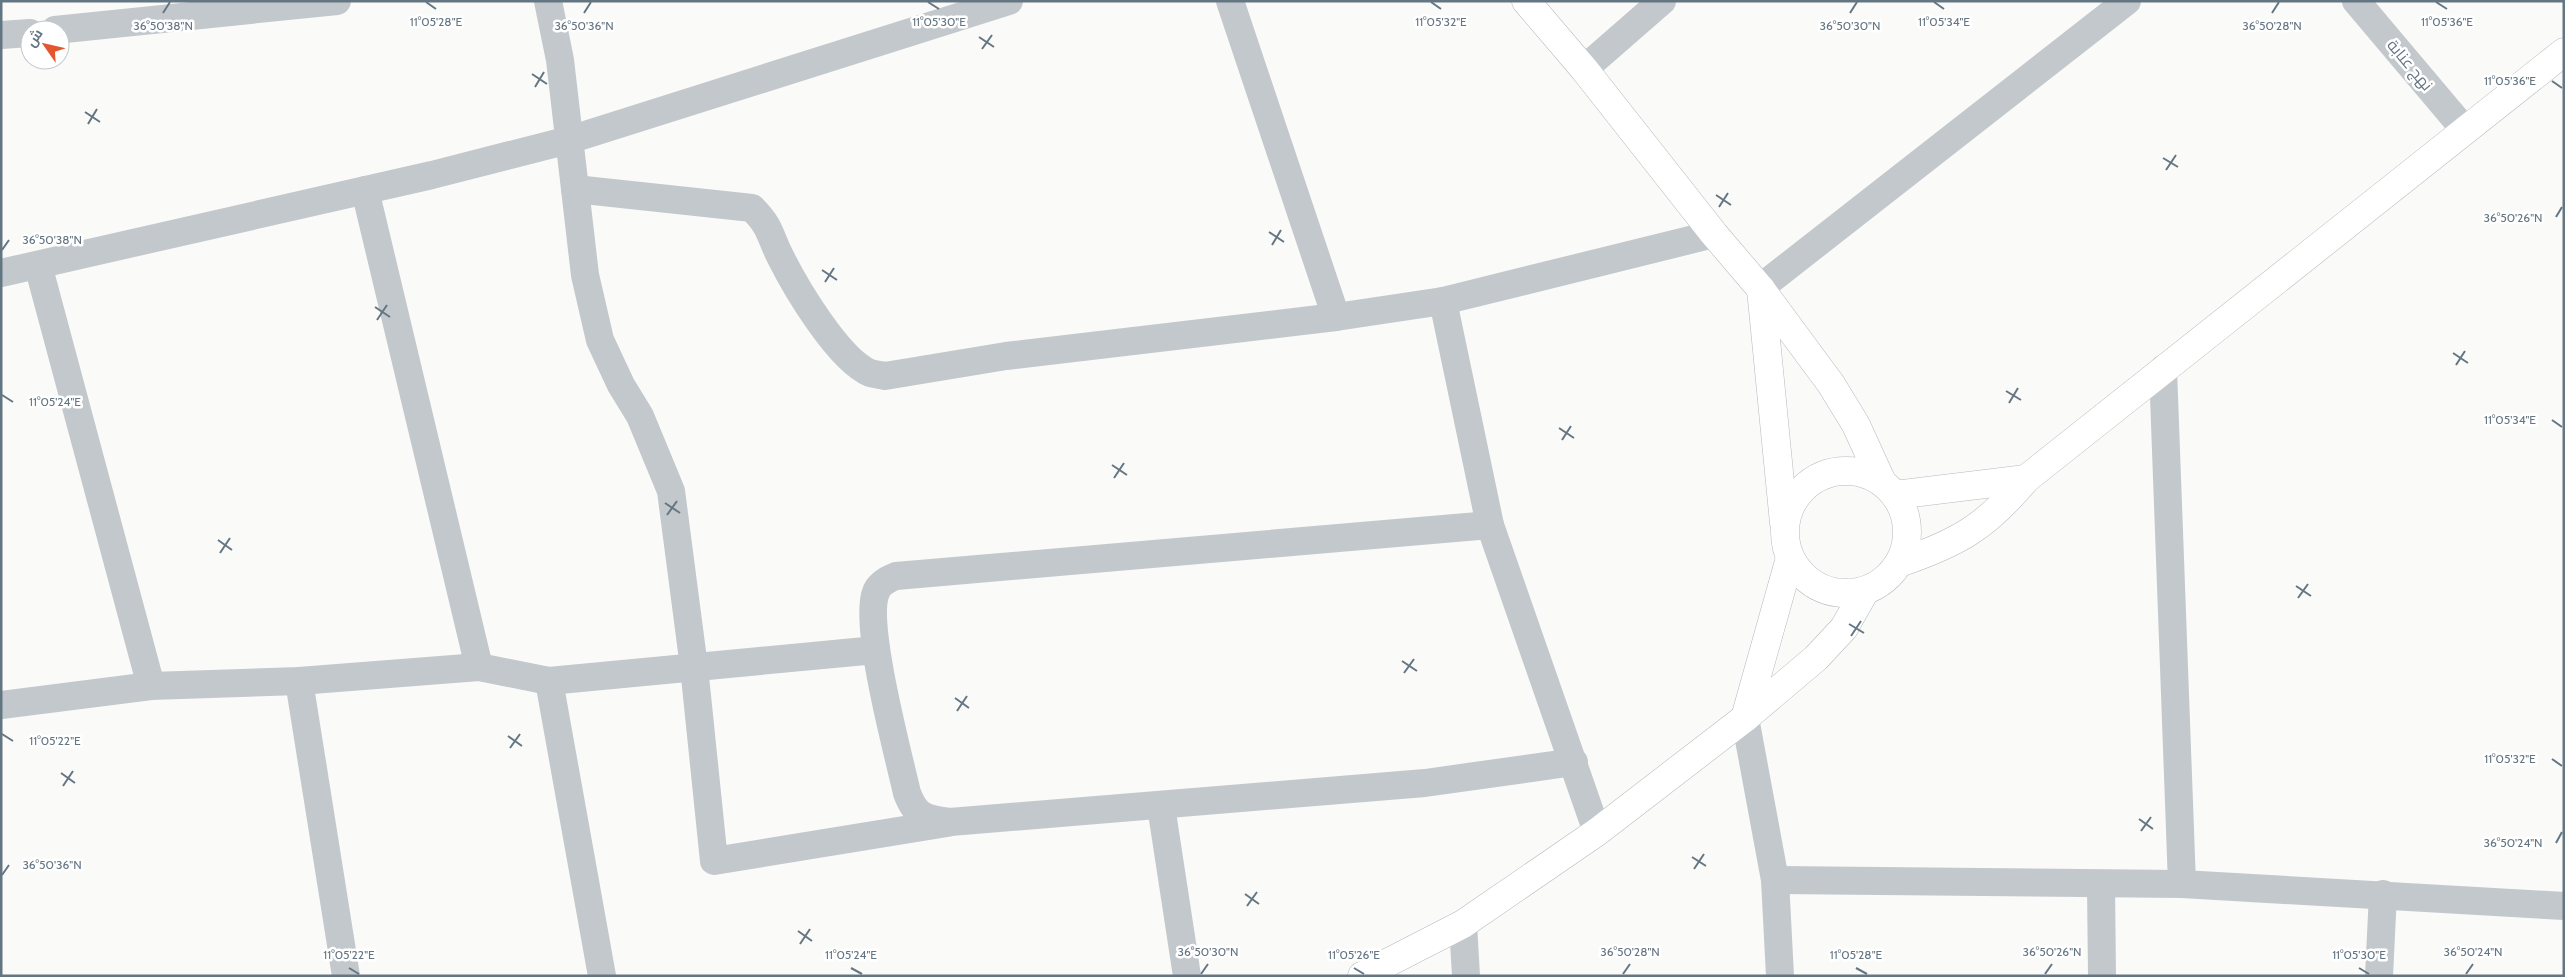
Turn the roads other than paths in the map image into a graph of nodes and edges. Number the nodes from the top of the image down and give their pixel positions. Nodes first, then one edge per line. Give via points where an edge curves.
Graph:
1 (337, 1) edge
2 (548, 1) edge
3 (1009, 1) edge
4 (1230, 1) edge
5 (1526, 1) edge
6 (1662, 1) edge
7 (2127, 1) edge
8 (2356, 1) edge
9 (70, 28) edge
10 (20, 33) edge
11 (1, 36) edge
12 (2564, 52) edge
13 (1584, 70) junction
14 (2464, 130) junction
15 (569, 140) junction
16 (575, 189) junction
17 (365, 190) junction
18 (1714, 234) junction
19 (38, 266) junction
20 (1, 273) edge
21 (1760, 288) junction
22 (1443, 301) junction
23 (1336, 317) junction
24 (2163, 369) junction
25 (2026, 479) junction
26 (1889, 488) junction
27 (1490, 525) junction
28 (1784, 527) junction
29 (1790, 558) junction
30 (1899, 563) junction
31 (1865, 591) junction
32 (876, 650) junction
33 (479, 667) junction
34 (694, 667) junction
35 (299, 681) junction
36 (548, 681) junction
37 (151, 686) junction
38 (1, 704) edge
39 (1745, 718) junction
40 (1574, 762) junction
41 (1160, 806) junction
42 (950, 822) junction
43 (1597, 832) junction
44 (1775, 880) junction
45 (2101, 884) junction
46 (2182, 884) junction
47 (2383, 894) junction
48 (2564, 906) edge
49 (1463, 924) junction
50 (346, 976) edge
51 (602, 976) edge
52 (1187, 976) edge
53 (1362, 976) edge
54 (1466, 976) edge
55 (1780, 976) edge
56 (2102, 976) edge
57 (2379, 976) edge

1 - 9 street
2 - 15 street via 560,60
3 - 15 street
4 - 23 street
5 - 13 street
6 - 13 street
7 - 21 street
8 - 14 street, نهج عنابة
10 - 11 street
12 - 14 street
13 - 18 street
14 - 24 street
15 - 16 street
15 - 17 street
16 - 23 street via 752,208 767,223 780,256 816,317 845,353 869,372 885,376 1006,356
16 - 34 street via 585,275 600,340 640,416 671,491
17 - 19 street
17 - 33 street
18 - 21 street
18 - 22 street
19 - 20 street
19 - 37 street
21 - 26 street via 1831,384
21 - 28 street
22 - 23 street
22 - 27 street
24 - 25 street
24 - 46 street
25 - 26 street
25 - 30 street via 2004,506 1971,532 1939,549
26 - 28 street via 1869,474 1854,471 1838,470 1818,477 1802,489 1790,507
26 - 30 street via 1904,511 1908,528 1906,546
27 - 32 street via 896,576 876,590 872,604
27 - 40 street
28 - 29 street
29 - 31 street via 1797,571 1821,589 1835,593
29 - 39 street
30 - 31 street via 1884,580
31 - 39 street via 1844,628 1816,658
32 - 34 street
32 - 42 street via 913,808 928,819
33 - 35 street
33 - 36 street
34 - 36 street
34 - 42 street via 714,861
35 - 37 street
35 - 50 street
36 - 51 street
37 - 38 street
39 - 43 street
39 - 44 street
40 - 41 street via 1425,783
40 - 43 street
41 - 42 street
41 - 52 street
43 - 49 street
44 - 45 street
44 - 55 street
45 - 46 street
45 - 56 street
46 - 47 street
47 - 48 street
47 - 57 street
49 - 53 street
49 - 54 street

